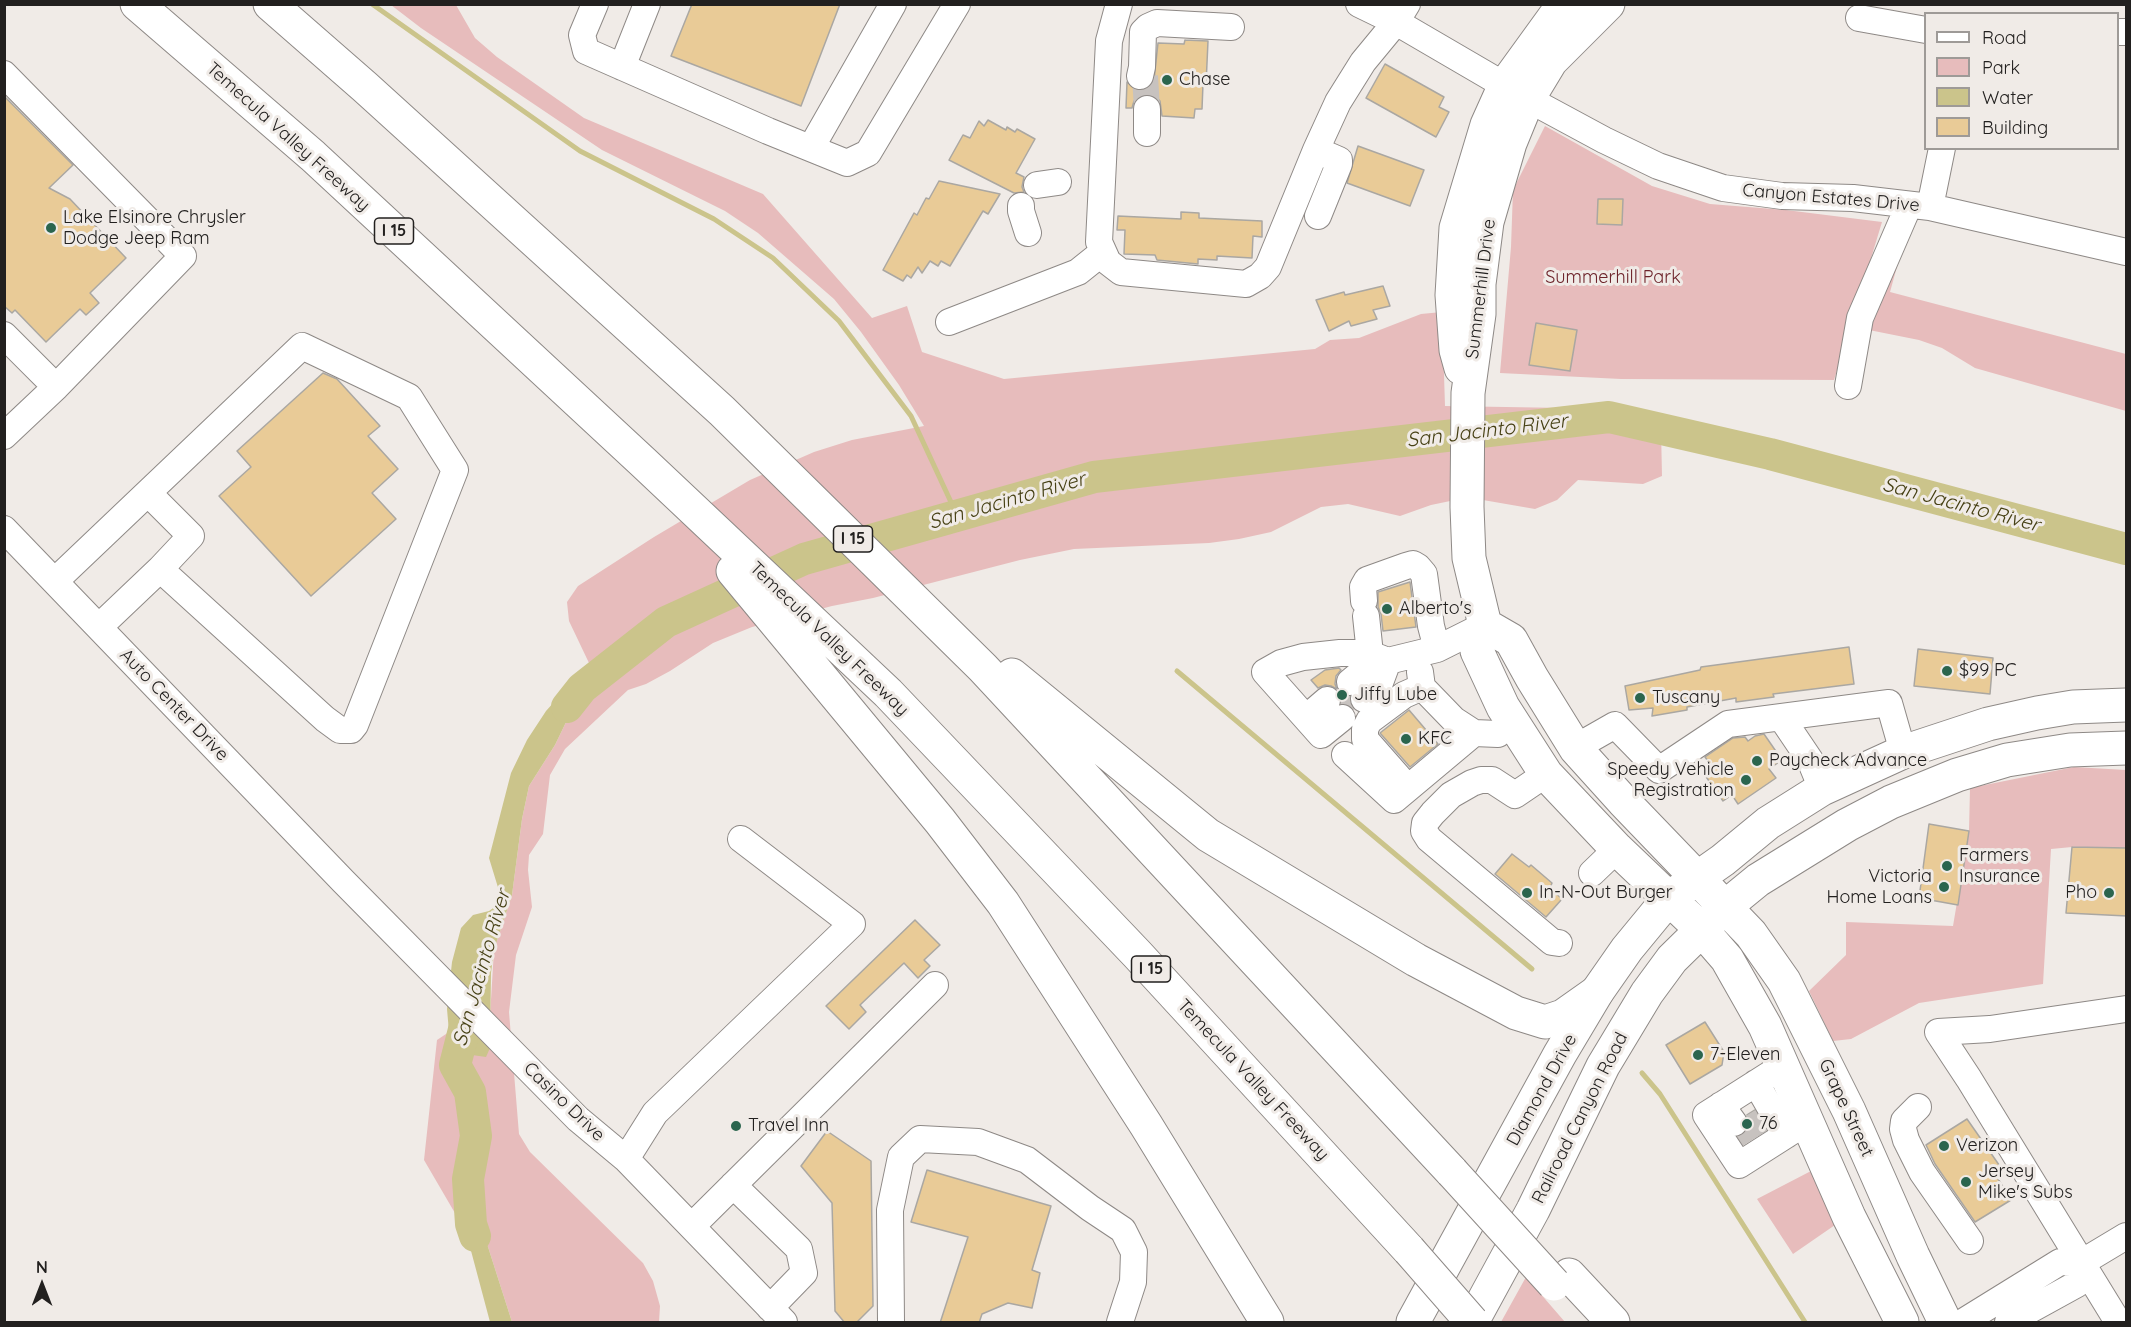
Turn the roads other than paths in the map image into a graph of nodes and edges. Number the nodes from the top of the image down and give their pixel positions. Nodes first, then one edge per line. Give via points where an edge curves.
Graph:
1 (137, 4) edge
2 (270, 4) edge
3 (595, 4) edge
4 (647, 4) edge
5 (893, 4) edge
6 (957, 4) edge
7 (1119, 4) edge
8 (1359, 4) edge
9 (1567, 4) edge
10 (1608, 4) edge
11 (1402, 13) edge
12 (1859, 18) dead end
13 (1231, 27) dead end
14 (1924, 30) edge
15 (622, 67) junction
16 (1142, 73) tunnel mouth
17 (4, 74) edge
18 (1516, 92) junction
19 (811, 148) junction
20 (1316, 150) junction
21 (1941, 150) edge
22 (1022, 206) dead end
23 (1919, 206) junction
24 (1318, 216) dead end
25 (1028, 233) dead end
26 (1103, 252) junction
27 (2127, 252) edge
28 (949, 322) dead end
29 (4, 335) edge
30 (1848, 386) dead end
31 (56, 387) junction
32 (4, 436) edge
33 (644, 463) junction
34 (148, 493) junction
35 (4, 529) edge
36 (160, 569) junction
37 (55, 581) junction
38 (1485, 625) junction
39 (99, 627) junction
40 (1428, 651) junction
41 (1379, 657) junction
42 (983, 668) junction
43 (1422, 687) junction
44 (1357, 690) tunnel mouth
45 (2127, 705) edge
46 (1335, 709) tunnel mouth
47 (1781, 717) junction
48 (1512, 721) junction
49 (1474, 733) junction
50 (2127, 748) edge
51 (1576, 749) junction
52 (1903, 752) junction
53 (1345, 754) dead end
54 (1546, 774) junction
55 (1408, 788) junction
56 (1822, 789) junction
57 (741, 839) dead end
58 (1617, 849) junction
59 (1592, 873) dead end
60 (1697, 878) junction
61 (344, 882) joint
62 (1669, 898) junction
63 (1725, 907) junction
64 (1701, 929) junction
65 (1559, 943) dead end
66 (935, 985) dead end
67 (1597, 992) junction
68 (2127, 1008) edge
69 (1918, 1107) dead end
70 (626, 1160) junction
71 (1832, 1176) junction
72 (733, 1185) junction
73 (692, 1226) junction
74 (2127, 1236) edge
75 (1970, 1241) dead end
76 (2081, 1263) junction
77 (1561, 1280) junction
78 (777, 1315) edge
79 (891, 1323) edge
80 (1120, 1323) edge
81 (1267, 1323) edge
82 (1413, 1323) edge
83 (1472, 1323) edge
84 (1586, 1323) edge
85 (1613, 1323) edge
86 (1902, 1323) edge
87 (1920, 1323) edge
88 (1945, 1323) edge
89 (1963, 1323) edge
90 (2008, 1323) edge
91 (2118, 1323) edge

1 - 33 main road, Temecula Valley Freeway / I 15 via 313,156
2 - 42 main road, I 15 via 722,411
3 - 15 street via 582,35 586,51
4 - 15 street
5 - 19 street
6 - 19 street via 868,153 847,163
7 - 26 street via 1109,41 1099,242
8 - 11 street, Canyon Estates Drive
9 - 18 main road, Summerhill Drive via 1555,16
10 - 18 main road, Summerhill Drive
11 - 18 street, Canyon Estates Drive
11 - 20 street via 1363,62 1338,102
12 - 14 street
13 - 16 street via 1157,23 1149,27 1143,32
15 - 19 street
17 - 31 street via 183,256
18 - 23 street, Canyon Estates Drive via 1658,166 1723,188
18 - 38 main road, Summerhill Drive via 1487,125 1456,228 1452,295 1456,350 1468,393 1469,558
20 - 24 street via 1339,160
20 - 26 street via 1268,267 1246,284 1121,272
21 - 23 street
22 - 25 street
23 - 27 street, Canyon Estates Drive
23 - 30 street via 1860,318
26 - 28 street via 1078,272
29 - 31 street
31 - 32 street
33 - 81 main road via 940,821 1003,903
33 - 83 main road, Temecula Valley Freeway / I 15, bridge via 888,693 1137,954
34 - 36 street via 191,536
34 - 36 street via 302,346 409,397 455,470 351,730 339,730 325,719
34 - 37 street
35 - 37 street, Auto Center Drive
36 - 39 street
37 - 39 street, Auto Center Drive
38 - 40 street
38 - 48 main road, Summerhill Drive via 1477,651
38 - 51 main road via 1511,640
39 - 61 street, Auto Center Drive
40 - 41 street
40 - 41 street via 1431,626 1424,574 1413,564 1366,580 1362,587
40 - 43 street
41 - 44 street
41 - 46 street via 1350,652 1304,657 1265,672 1314,726
42 - 67 main road via 1015,676 1208,835 1416,960 1516,1013 1545,1022 1563,1016
42 - 77 main road, I 15, bridge via 1494,1219
43 - 49 street via 1454,720
43 - 55 street via 1404,695 1369,721 1365,729 1365,739
45 - 52 main road via 2037,713 1978,727
47 - 51 street via 1728,724 1659,770 1615,725
47 - 52 street via 1889,703
47 - 56 street via 1810,760
48 - 49 street via 1498,734
48 - 51 main road via 1523,714 1534,718 1558,747
48 - 54 main road, Summerhill Drive
49 - 55 street
50 - 63 main road, Railroad Canyon Road via 2070,750 2007,760 1946,779 1847,825 1758,880
51 - 60 main road
52 - 56 main road
53 - 55 street via 1394,800
54 - 58 main road, Summerhill Drive
54 - 65 street via 1515,795 1492,780 1472,783 1451,795 1425,823 1424,831 1552,942
56 - 60 main road via 1768,823
57 - 70 street via 852,924 656,1113
58 - 59 street
58 - 62 main road, Summerhill Drive
60 - 62 main road, Diamond Drive
60 - 63 main road
61 - 70 street, Casino Drive via 578,1119
62 - 64 main road, Summerhill Drive
62 - 67 main road, Diamond Drive
63 - 64 main road, Railroad Canyon Road
63 - 88 main road, Grape Street via 1751,934 1784,981 1849,1111
64 - 71 main road via 1726,959 1765,1026 1760,1117
64 - 83 main road, Railroad Canyon Road via 1647,993 1603,1066 1533,1210
66 - 72 street
67 - 82 main road, Diamond Drive
68 - 76 street via 1990,1029 1938,1032
69 - 75 street via 1904,1121 1906,1140 1926,1179
70 - 73 street, Casino Drive
71 - 86 main road
71 - 87 main road via 1858,1191 1864,1200
72 - 73 street
72 - 78 street via 799,1249 804,1273
73 - 78 street, Casino Drive
74 - 76 street
76 - 89 street via 2060,1262
76 - 90 street via 2077,1284
76 - 91 street
77 - 84 main road, I 15
77 - 85 main road
79 - 80 street via 890,1210 901,1157 920,1139 978,1142 1027,1160 1123,1230 1134,1252 1132,1282

